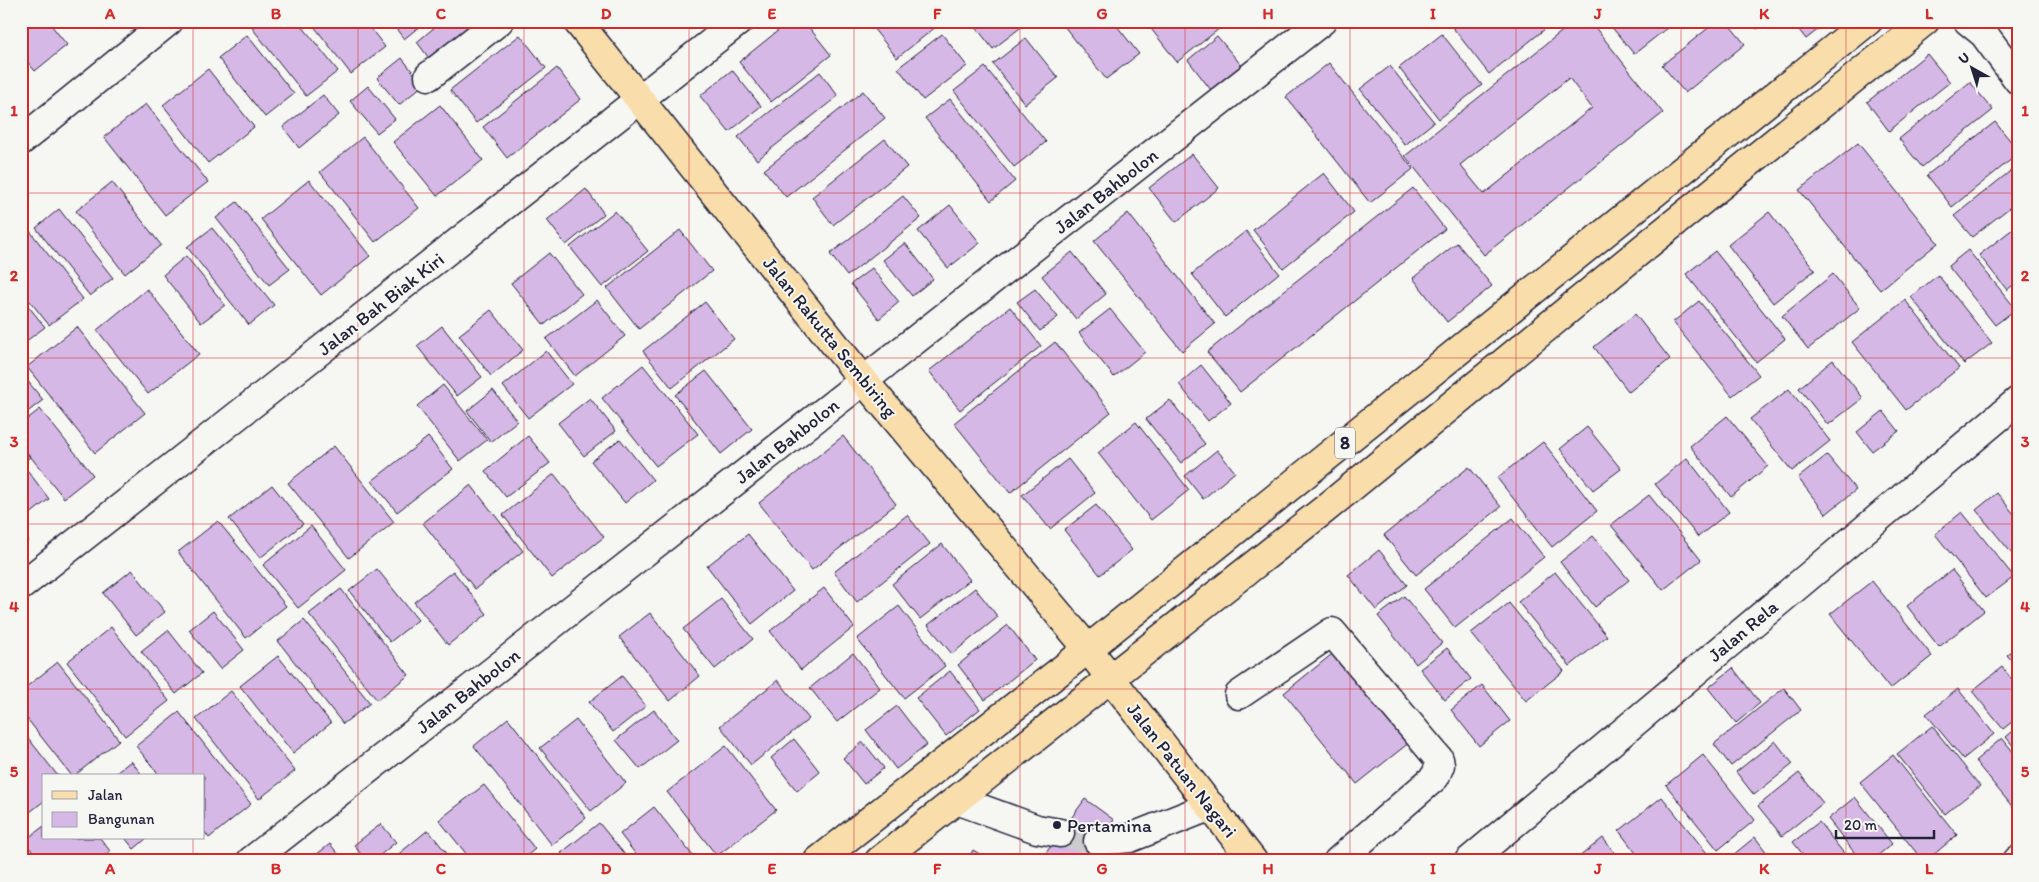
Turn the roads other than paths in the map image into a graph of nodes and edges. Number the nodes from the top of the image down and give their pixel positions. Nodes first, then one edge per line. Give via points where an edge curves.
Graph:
1 (169, 21) edge
2 (499, 21) edge
3 (577, 21) edge
4 (739, 21) edge
5 (1322, 21) edge
6 (1868, 21) edge
7 (1926, 21) edge
8 (1978, 25) edge
9 (428, 76) dead end
10 (2018, 80) edge
11 (641, 100) junction
12 (21, 141) edge
13 (864, 381) junction
14 (2018, 401) edge
15 (21, 586) edge
16 (1088, 650) junction
17 (1112, 679) junction
18 (1239, 695) dead end
19 (956, 800) junction
20 (1211, 806) junction
21 (1060, 832) tunnel mouth
22 (1098, 841) tunnel mouth
23 (251, 861) edge
24 (818, 861) edge
25 (879, 861) edge
26 (1253, 861) edge
27 (1338, 861) edge
28 (1469, 861) edge

1 - 12 street
2 - 9 street
3 - 11 main road, Jalan Rakutta Sembiring
4 - 11 street, Jalan Bah Biak Kiri
5 - 13 street, Jalan Bahbolon
6 - 16 main road, 8
7 - 17 main road, 8
8 - 10 street
11 - 13 main road, Jalan Rakutta Sembiring
11 - 15 street, Jalan Bah Biak Kiri
13 - 16 main road, Jalan Rakutta Sembiring
13 - 23 street, Jalan Bahbolon
14 - 28 street, Jalan Rela
16 - 17 main road, Jalan Rakutta Sembiring
16 - 24 main road, 8
17 - 19 main road, 8
17 - 20 main road, Jalan Patuan Nagari
18 - 27 street via 1332,632 1439,759 1436,777
19 - 21 street via 1037,829
19 - 25 main road, 8
20 - 22 street via 1130,838
20 - 26 main road, Jalan Patuan Nagari

